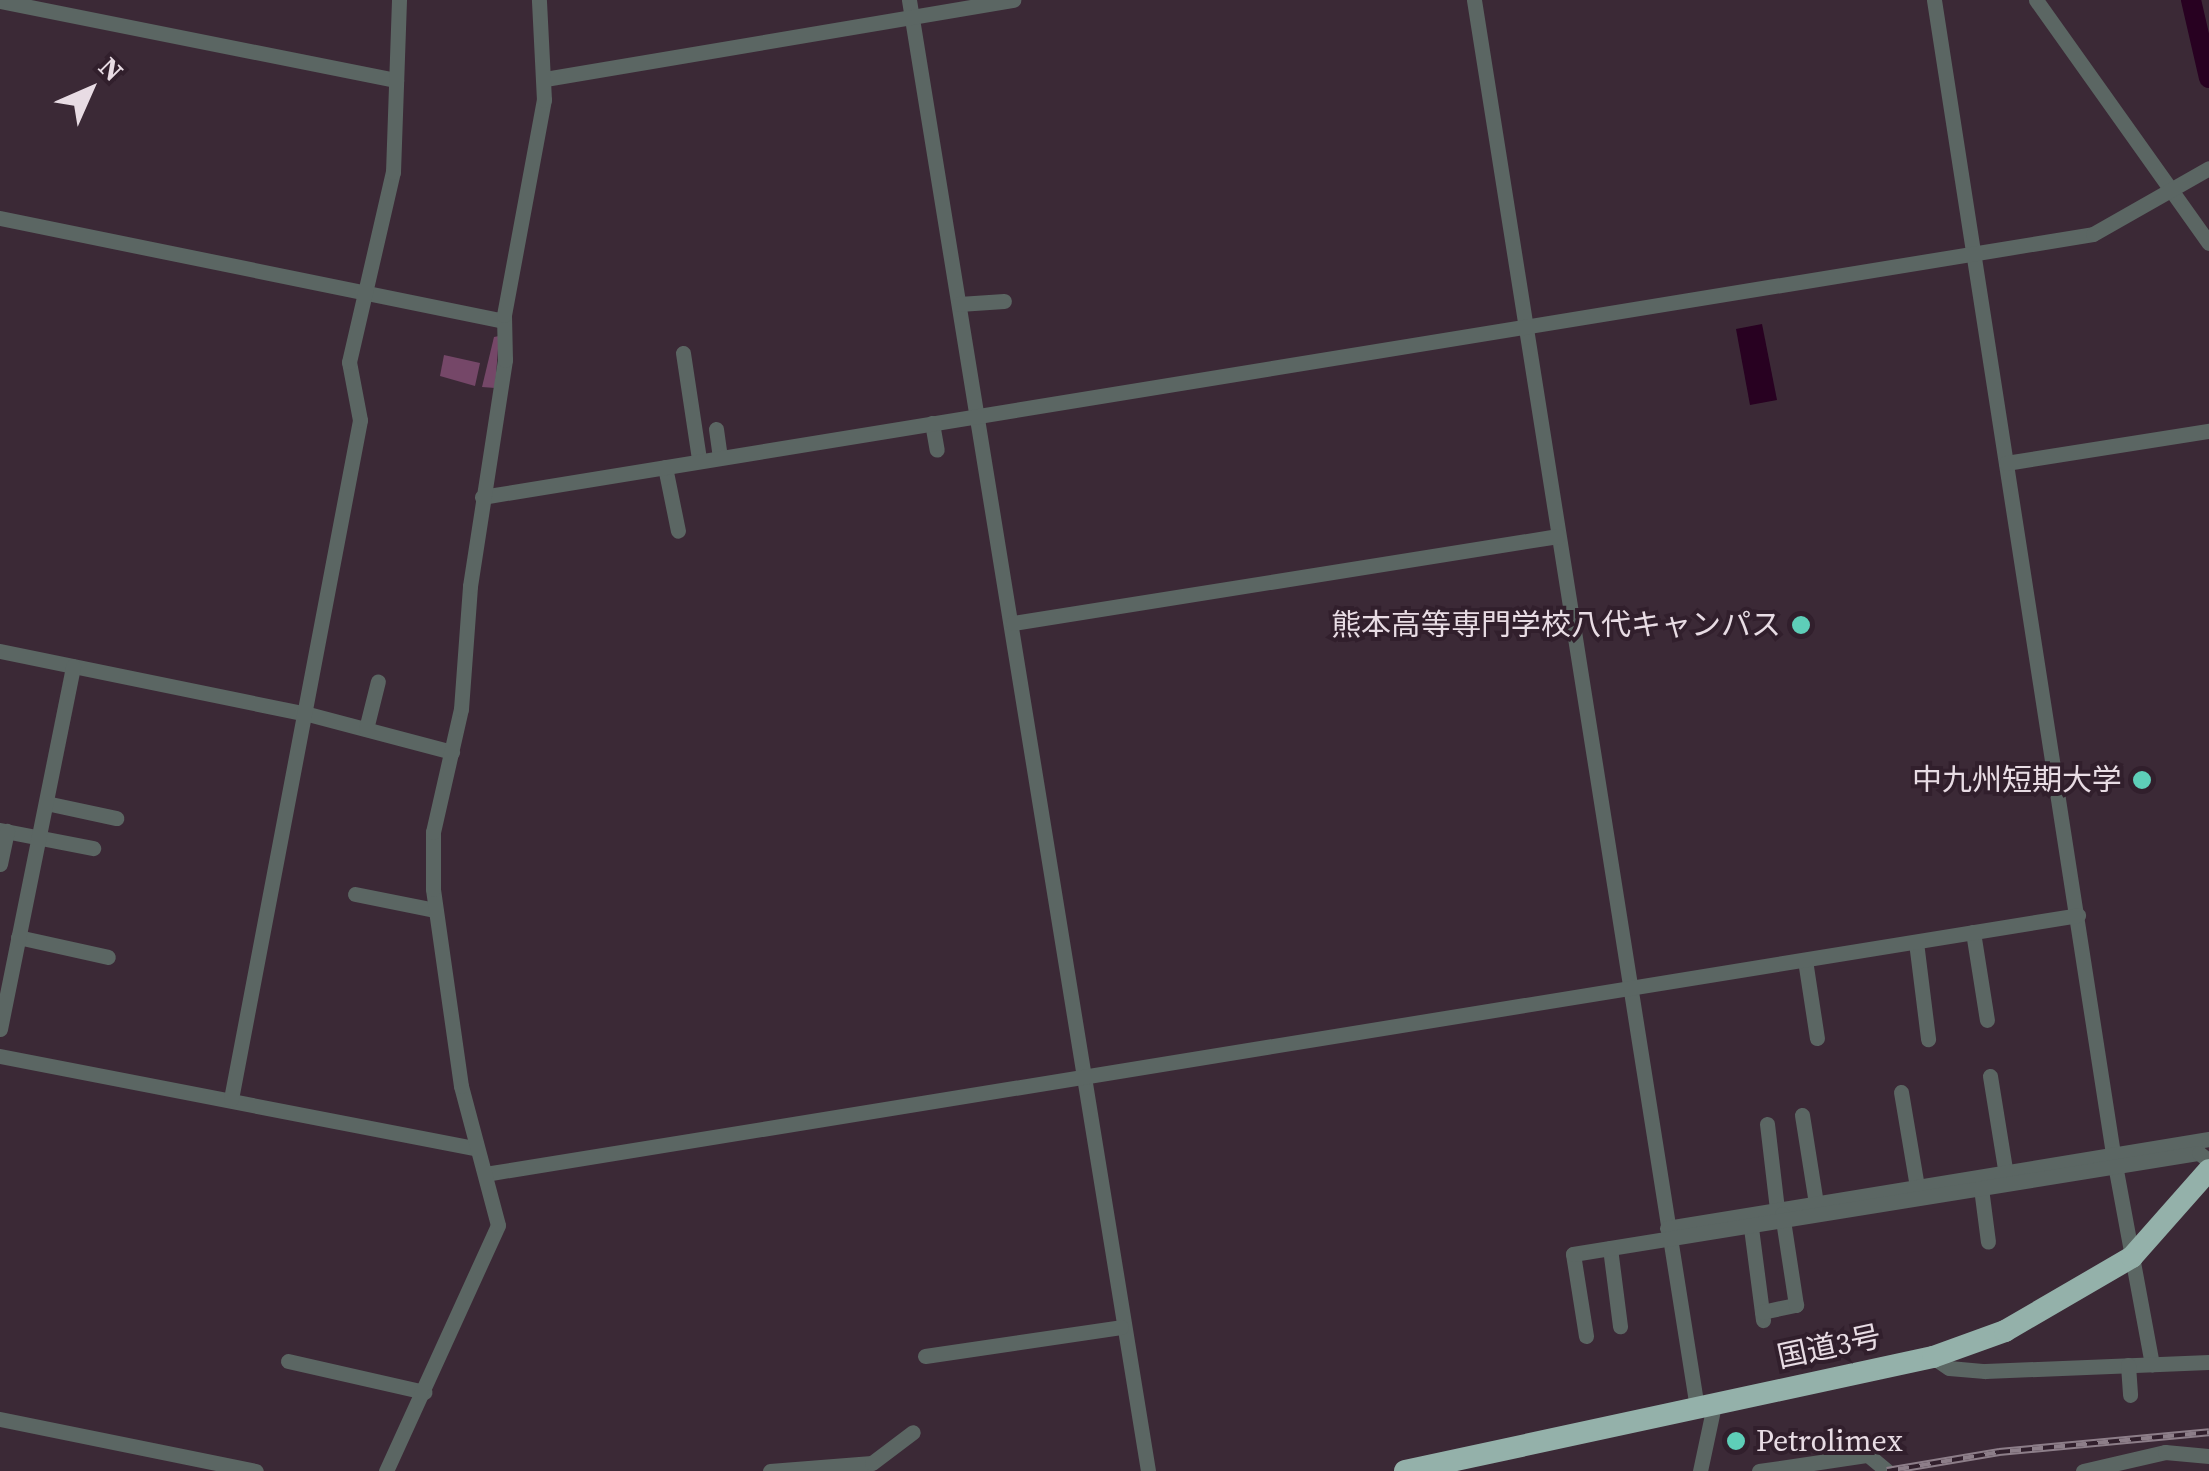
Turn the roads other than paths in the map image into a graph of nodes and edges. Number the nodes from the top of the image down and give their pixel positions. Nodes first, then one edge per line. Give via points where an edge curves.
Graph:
1 (399, 0) edge
2 (540, 0) edge
3 (1013, 0) edge
4 (1474, 0) edge
5 (1934, 0) edge
6 (2036, 0) edge
7 (0, 1) edge
8 (910, 8) edge
9 (396, 80) junction
10 (545, 80) junction
11 (2206, 170) edge
12 (2172, 190) junction
13 (0, 218) edge
14 (2209, 243) edge
15 (1975, 256) junction
16 (365, 292) junction
17 (1004, 301) dead end
18 (959, 304) junction
19 (504, 321) junction
20 (1524, 326) junction
21 (682, 353) dead end
22 (978, 414) junction
23 (932, 422) junction
24 (716, 429) dead end
25 (2209, 431) edge
26 (937, 450) dead end
27 (720, 456) junction
28 (699, 460) junction
29 (2006, 463) junction
30 (664, 467) junction
31 (482, 497) junction
32 (678, 531) dead end
33 (1558, 536) junction
34 (1013, 623) junction
35 (0, 651) edge
36 (72, 666) junction
37 (378, 681) dead end
38 (308, 714) junction
39 (366, 729) junction
40 (452, 752) junction
41 (46, 803) junction
42 (116, 818) dead end
43 (4, 830) edge
44 (38, 837) junction
45 (93, 848) dead end
46 (0, 864) edge
47 (355, 894) dead end
48 (435, 910) junction
49 (2078, 915) junction
50 (1973, 932) junction
51 (18, 938) junction
52 (1916, 942) junction
53 (108, 957) dead end
54 (1805, 960) junction
55 (1631, 990) junction
56 (1987, 1020) dead end
57 (0, 1029) edge
58 (1817, 1038) dead end
59 (1928, 1039) dead end
60 (0, 1056) edge
61 (1990, 1076) dead end
62 (1085, 1077) junction
63 (1901, 1092) dead end
64 (230, 1098) junction
65 (1802, 1115) dead end
66 (1767, 1124) dead end
67 (473, 1148) junction
68 (2203, 1153) edge
69 (2114, 1160) junction
70 (485, 1174) junction
71 (2006, 1178) junction
72 (1955, 1186) junction
73 (1917, 1187) junction
74 (1981, 1188) junction
75 (1816, 1203) junction
76 (1780, 1212) junction
77 (1750, 1220) junction
78 (1668, 1234) junction
79 (1988, 1242) dead end
80 (1610, 1248) junction
81 (2132, 1257) junction
82 (1620, 1326) dead end
83 (1121, 1327) junction
84 (1586, 1336) dead end
85 (925, 1356) dead end
86 (1934, 1357) junction
87 (288, 1361) dead end
88 (2209, 1362) edge
89 (2152, 1364) junction
90 (2128, 1366) junction
91 (425, 1392) junction
92 (2130, 1395) dead end
93 (1706, 1407) junction
94 (0, 1419) edge
95 (913, 1432) dead end
96 (2209, 1456) edge
97 (872, 1467) edge
98 (256, 1471) edge
99 (386, 1471) edge
100 (770, 1471) edge
101 (1148, 1471) edge
102 (1404, 1471) edge
103 (1700, 1471) edge
104 (1759, 1471) edge
105 (1887, 1471) edge
106 (2083, 1471) edge

1 - 9 street
2 - 10 street
3 - 8 street
4 - 20 street
5 - 15 street
6 - 12 street
7 - 9 street
8 - 10 street
8 - 18 street
9 - 16 street via 393,172
10 - 19 street
11 - 12 street
12 - 14 street
12 - 15 street via 2093,234
13 - 16 street
15 - 20 street
15 - 29 street
16 - 19 street
16 - 38 street via 350,362 360,420
17 - 18 street
18 - 22 street
19 - 31 street
20 - 22 street
20 - 33 street
21 - 28 street
22 - 23 street
22 - 34 street
23 - 26 street
23 - 27 street
24 - 27 street
25 - 29 street
27 - 28 street
28 - 30 street
29 - 49 street
30 - 31 street
30 - 32 street
31 - 40 street
33 - 34 street
33 - 55 street
34 - 62 street
35 - 36 street
36 - 38 street
36 - 41 street
37 - 39 street
38 - 39 street
38 - 64 street
39 - 40 street
40 - 48 street via 433,832
41 - 42 street
41 - 44 street
43 - 44 street
43 - 46 street
44 - 45 street
44 - 51 street
47 - 48 street
48 - 67 street
49 - 50 street
49 - 69 street
50 - 52 street
50 - 56 street
51 - 53 street
51 - 57 street
52 - 54 street
52 - 59 street
54 - 55 street
54 - 58 street
55 - 62 street
55 - 78 street
60 - 64 street
61 - 71 street
62 - 70 street
62 - 83 street
63 - 73 street
64 - 67 street
65 - 75 street
66 - 76 street
67 - 70 street
68 - 69 street
68 - 81 highway, 国道3号
69 - 71 street
69 - 81 street
70 - 91 street via 496,1204 495,1238
71 - 72 street
71 - 74 street
72 - 73 street
72 - 74 street
72 - 76 street
73 - 75 street
74 - 79 street
75 - 76 street
76 - 77 street
76 - 77 street via 1796,1304 1763,1316
77 - 78 street
78 - 80 street
78 - 93 street
80 - 82 street
80 - 84 street via 1573,1254
81 - 86 highway, 国道3号 via 2053,1308
81 - 89 street
83 - 85 street
83 - 101 street
86 - 90 street via 1948,1368 1985,1371
86 - 93 highway, 国道3号
87 - 91 street
88 - 89 street
89 - 90 street
90 - 92 street
91 - 99 street
93 - 102 highway, 国道3号
93 - 103 street
94 - 98 street
95 - 97 street
96 - 106 street via 2164,1452
97 - 100 street
104 - 105 street via 1868,1455

